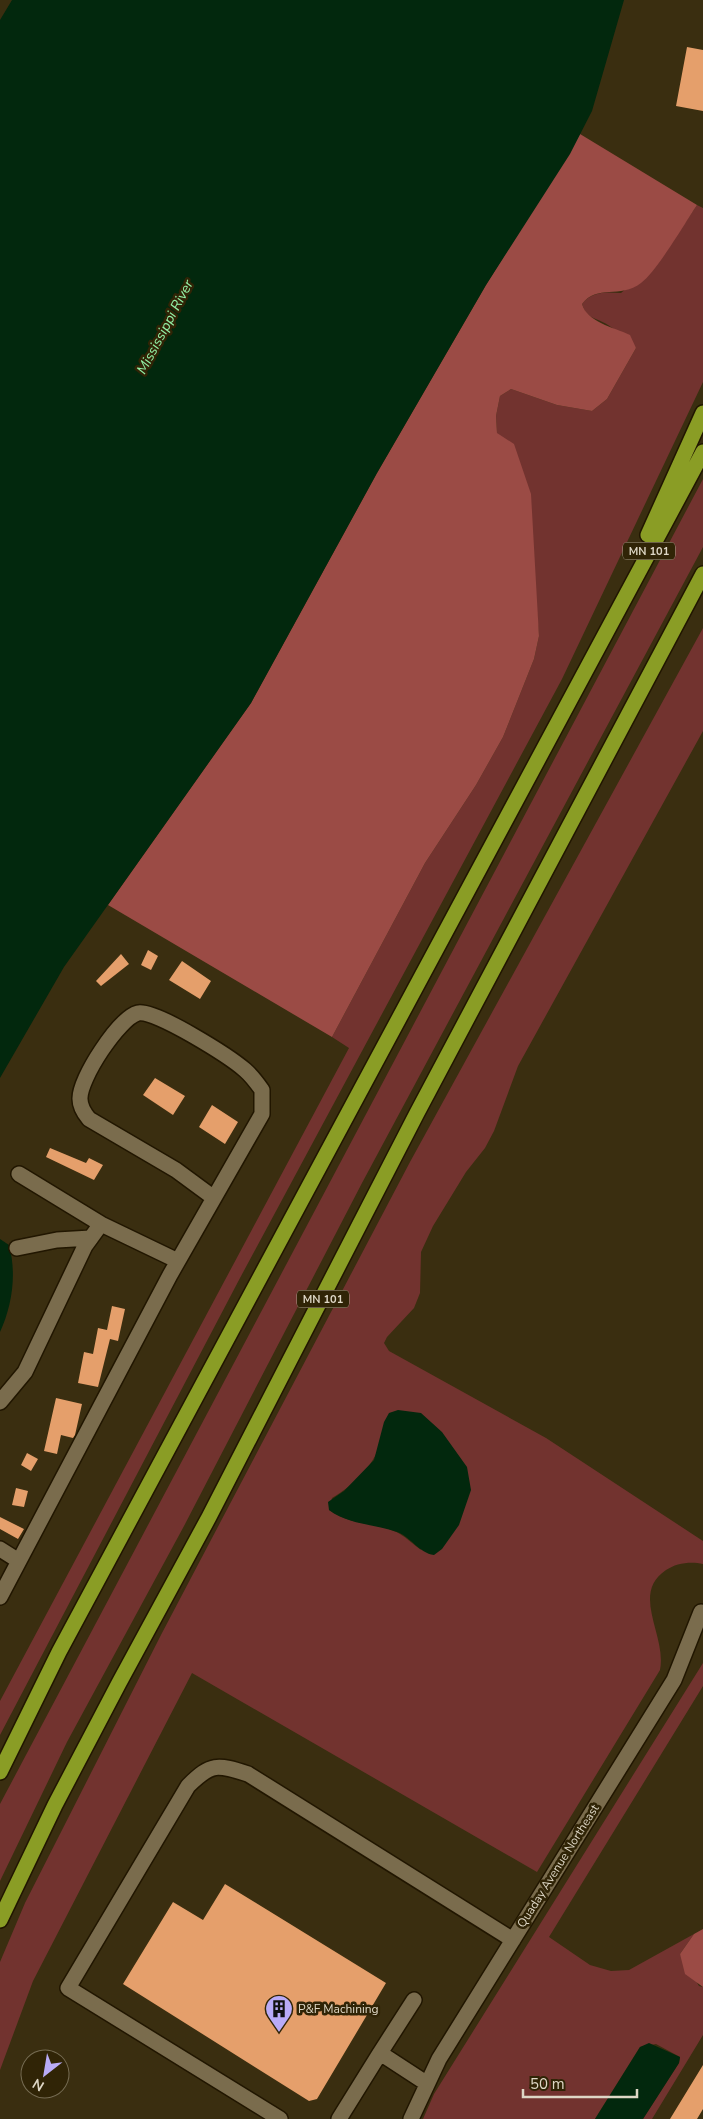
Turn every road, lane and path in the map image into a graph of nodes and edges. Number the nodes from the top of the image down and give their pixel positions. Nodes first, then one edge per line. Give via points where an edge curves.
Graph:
1 (703, 413) edge
2 (703, 452) edge
3 (703, 574) edge
4 (703, 595) edge
5 (596, 649) junction
6 (648, 679) junction
7 (18, 1174) dead end
8 (214, 1198) junction
9 (101, 1224) junction
10 (91, 1238) junction
11 (17, 1248) dead end
12 (178, 1261) junction
13 (0, 1402) edge
14 (0, 1549) edge
15 (19, 1561) junction
16 (0, 1597) edge
17 (701, 1612) dead end
18 (0, 1772) edge
19 (0, 1920) edge
20 (512, 1940) junction
21 (414, 2000) dead end
22 (380, 2053) junction
23 (426, 2083) junction
24 (280, 2119) edge
25 (339, 2119) edge
26 (411, 2119) edge

1 - 5 highway
2 - 5 highway, MN 101
3 - 6 highway, MN 101
4 - 6 highway
5 - 18 highway, MN 101 via 59,1652
6 - 19 highway, MN 101 via 417,1112 209,1517 55,1805
7 - 9 street
8 - 8 street via 262,1114 262,1090 243,1069 166,1019 138,1013 116,1032 86,1074 80,1088 82,1110 89,1119 176,1170
8 - 12 street
9 - 10 street
9 - 12 street
10 - 11 street via 56,1240
10 - 13 street via 25,1372
12 - 15 street
14 - 15 street
15 - 16 street
17 - 20 street, Quaday Avenue Northeast via 674,1680
20 - 23 street, Quaday Avenue Northeast
20 - 24 street via 248,1774 227,1767 204,1770 188,1786 68,1988
21 - 22 street
22 - 23 street
22 - 25 street
23 - 26 street, Quaday Avenue Northeast

